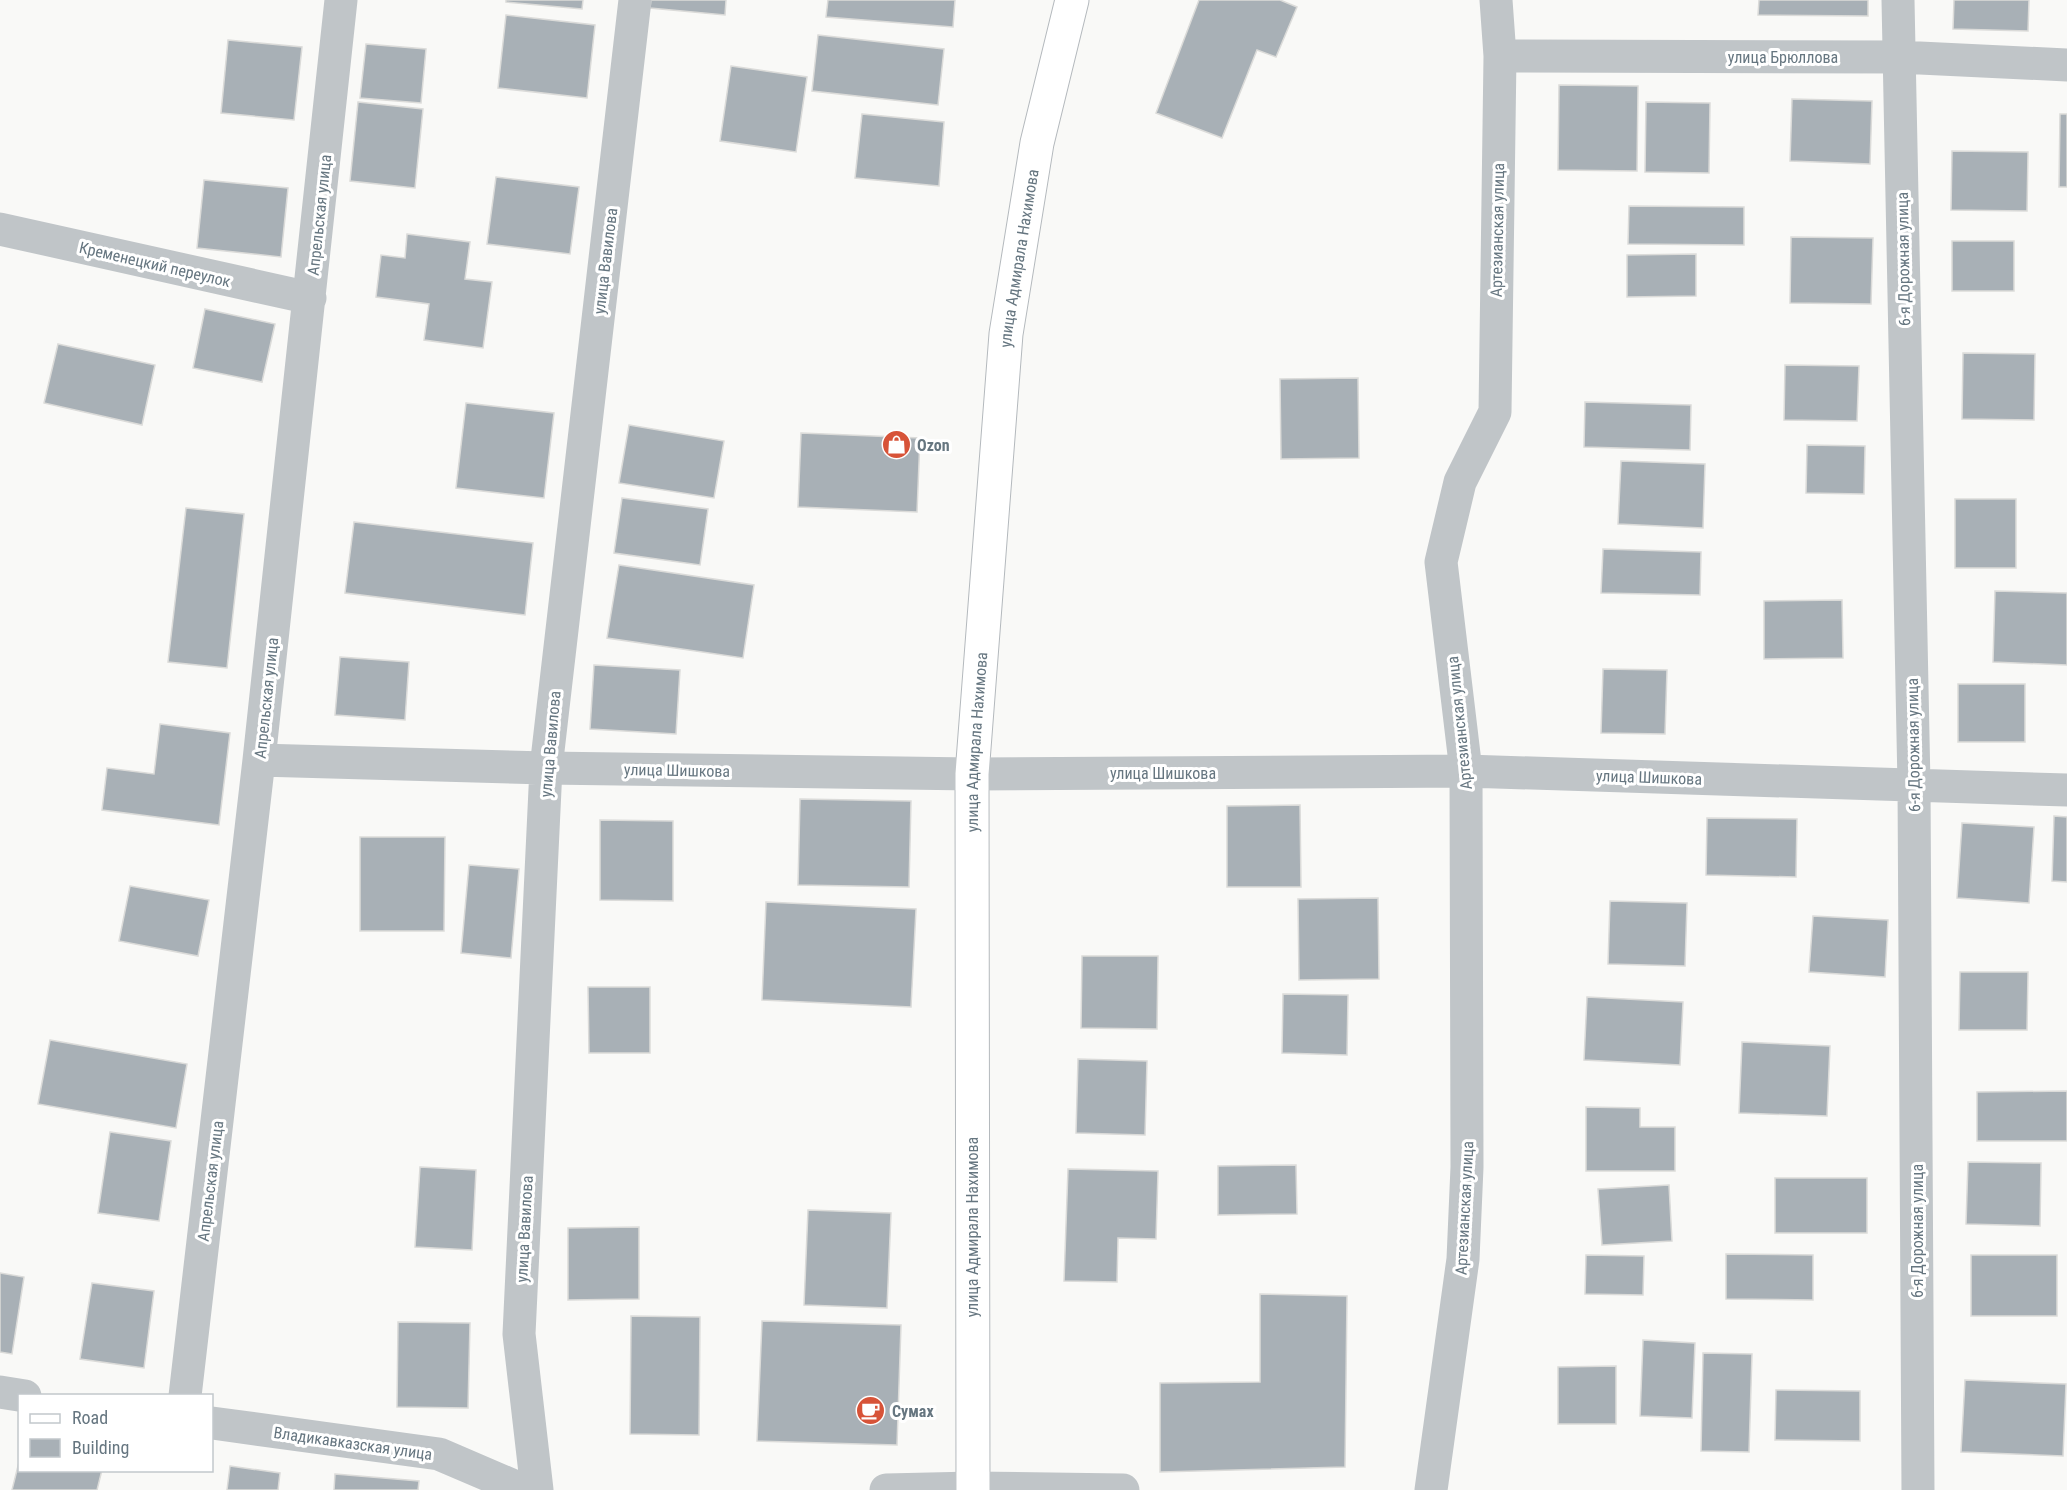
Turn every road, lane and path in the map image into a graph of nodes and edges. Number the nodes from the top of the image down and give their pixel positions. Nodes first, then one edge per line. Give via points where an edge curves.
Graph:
1 (341, 0) edge
2 (635, 0) edge
3 (1072, 0) edge
4 (1496, 0) edge
5 (1898, 0) edge
6 (1500, 56) junction
7 (1899, 57) junction
8 (2067, 65) edge
9 (0, 230) edge
10 (310, 298) junction
11 (259, 760) junction
12 (546, 768) junction
13 (1466, 771) junction
14 (972, 774) junction
15 (1914, 785) junction
16 (2067, 790) edge
17 (0, 1392) edge
18 (18, 1394) edge
19 (185, 1394) edge
20 (213, 1423) edge
21 (973, 1489) edge
22 (523, 1490) edge
23 (537, 1490) edge
24 (886, 1490) edge
25 (1123, 1490) edge
26 (1431, 1490) edge
27 (1918, 1490) edge

1 - 10 street, Апрельская улица
2 - 12 street, улица Вавилова
3 - 14 main road, улица Адмирала Нахимова via 1036,143 1006,334
4 - 6 street, Артезианская улица
5 - 7 street, 6-я Дорожная улица
6 - 7 street, улица Брюллова
6 - 13 street, Артезианская улица via 1495,412 1460,482 1441,562
7 - 8 street, улица Брюллова
7 - 15 street, 6-я Дорожная улица
9 - 10 street, Кременецкий переулок
10 - 11 street, Апрельская улица
11 - 12 street, улица Шишкова
11 - 19 street, Апрельская улица
12 - 14 street, улица Шишкова
12 - 23 street, улица Вавилова via 519,1334
13 - 14 street, улица Шишкова
13 - 15 street, улица Шишкова
13 - 26 street, Артезианская улица via 1467,1167 1463,1259
14 - 21 main road, улица Адмирала Нахимова
15 - 16 street, улица Шишкова
15 - 27 street, 6-я Дорожная улица
17 - 18 street
20 - 22 street, Владикавказская улица via 439,1454
21 - 24 street
21 - 25 street

